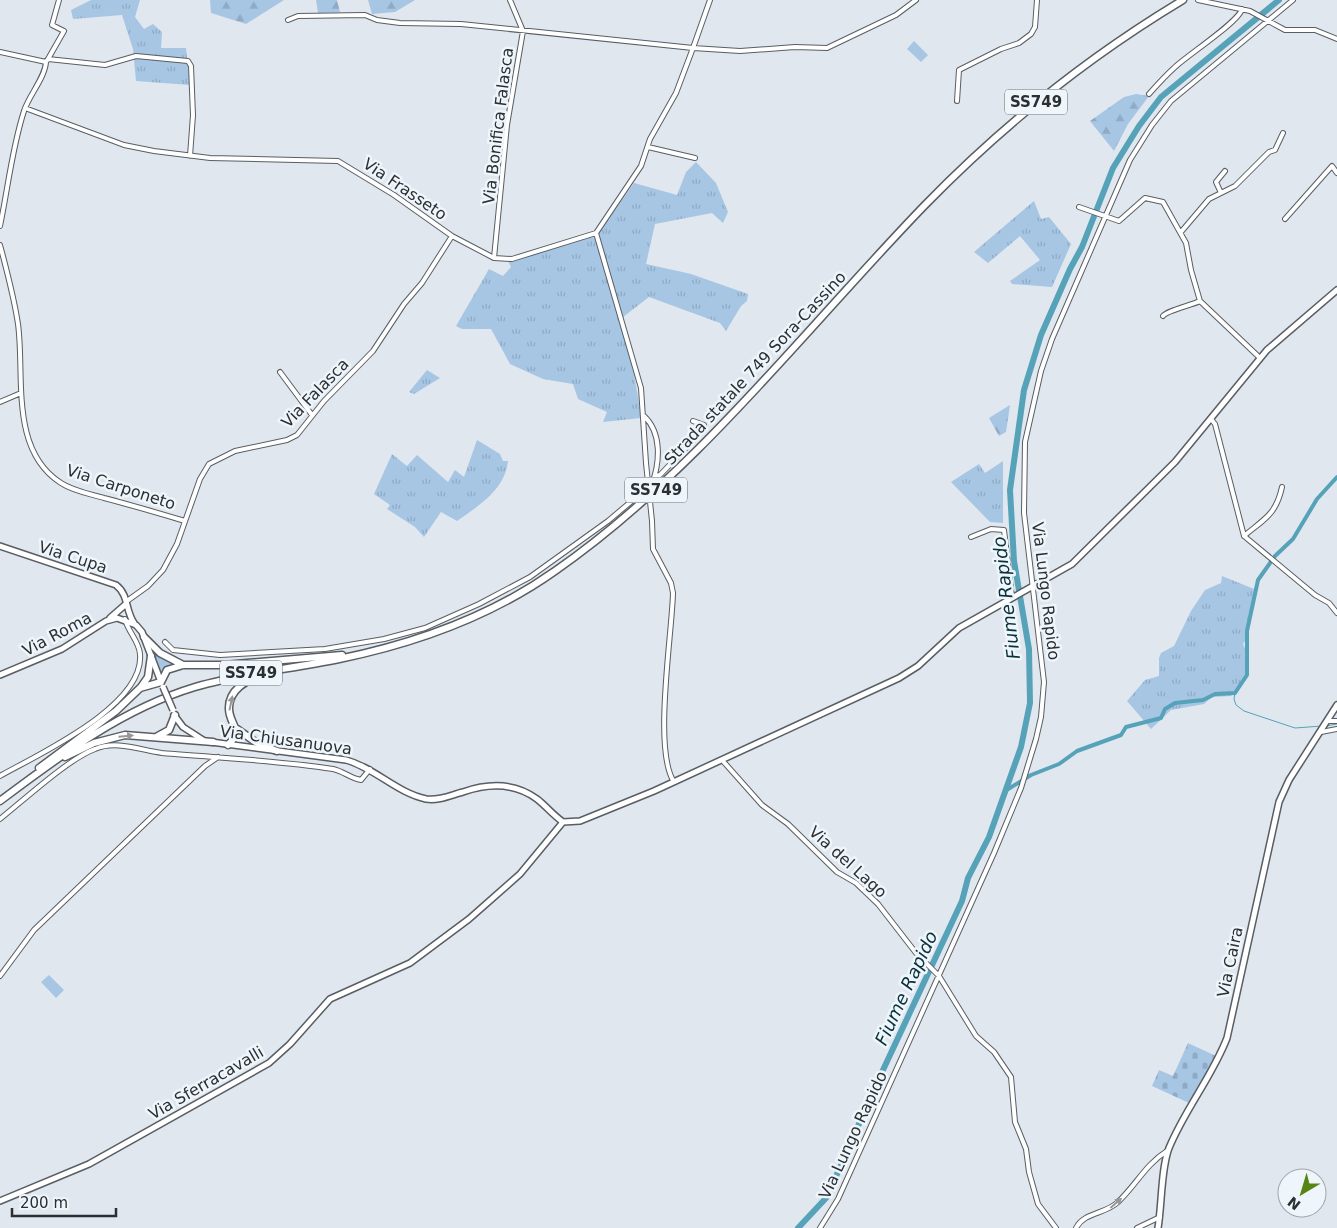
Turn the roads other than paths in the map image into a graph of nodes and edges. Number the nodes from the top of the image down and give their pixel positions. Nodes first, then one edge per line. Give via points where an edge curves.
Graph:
1 (59, 0) edge
2 (510, 0) edge
3 (710, 0) edge
4 (916, 0) edge
5 (1036, 0) edge
6 (1177, 0) edge
7 (1183, 0) edge
8 (1188, 0) edge
9 (1198, 0) edge
10 (1293, 0) edge
11 (1168, 9) junction
12 (1242, 9) junction
13 (288, 20) dead end
14 (1266, 20) junction
15 (523, 31) junction
16 (1337, 39) edge
17 (693, 48) junction
18 (0, 52) edge
19 (47, 60) junction
20 (1149, 94) dead end
21 (957, 100) dead end
22 (25, 108) junction
23 (1283, 133) dead end
24 (648, 147) junction
25 (190, 156) junction
26 (695, 158) dead end
27 (1225, 171) dead end
28 (1337, 173) edge
29 (1221, 193) junction
30 (1080, 207) dead end
31 (1105, 218) junction
32 (1285, 219) dead end
33 (0, 226) edge
34 (1180, 232) junction
35 (596, 234) junction
36 (452, 236) junction
37 (0, 245) edge
38 (494, 258) junction
39 (1337, 290) edge
40 (1200, 301) junction
41 (1163, 316) dead end
42 (1260, 358) junction
43 (280, 372) dead end
44 (21, 393) junction
45 (0, 402) edge
46 (312, 415) junction
47 (644, 416) junction
48 (1211, 419) junction
49 (693, 421) dead end
50 (655, 476) junction
51 (1282, 487) dead end
52 (185, 520) junction
53 (1244, 536) junction
54 (971, 537) dead end
55 (0, 546) edge
56 (1031, 587) junction
57 (1014, 596) junction
58 (126, 603) junction
59 (1337, 613) edge
60 (125, 619) junction
61 (106, 621) junction
62 (136, 625) junction
63 (144, 637) junction
64 (165, 642) dead end
65 (383, 649) junction
66 (151, 656) junction
67 (338, 659) junction
68 (183, 664) junction
69 (0, 674) edge
70 (162, 685) junction
71 (140, 688) junction
72 (1337, 705) edge
73 (174, 713) junction
74 (1337, 720) edge
75 (1328, 721) junction
76 (237, 729) junction
77 (1337, 729) edge
78 (1321, 732) junction
79 (157, 736) junction
80 (213, 742) junction
81 (228, 745) junction
82 (277, 750) junction
83 (218, 757) junction
84 (722, 760) junction
85 (370, 769) junction
86 (0, 776) edge
87 (674, 782) junction
88 (20, 786) junction
89 (0, 801) edge
90 (0, 819) edge
91 (563, 822) junction
92 (937, 974) junction
93 (0, 976) edge
94 (1169, 1150) junction
95 (0, 1202) edge
96 (1160, 1217) junction
97 (820, 1228) edge
98 (1056, 1228) edge
99 (1076, 1228) edge
100 (1137, 1228) edge
101 (1158, 1228) edge

1 - 19 street via 52,25 64,31
2 - 15 street, Via Bonifica Falasca
3 - 17 street
4 - 17 street via 896,15 838,45 821,49 794,47 740,51
5 - 21 street via 1035,27 1031,34 1019,43 959,70
6 - 11 highway
7 - 11 highway, Strada statale 749 Sora-Cassino / SS749
8 - 11 highway
9 - 12 street
10 - 14 street, Via Lungo Rapido
11 - 65 highway, Strada statale 749 Sora-Cassino / SS749 via 1089,61 1007,126 925,206 693,454 623,518 558,569 504,602 442,631
12 - 14 street
12 - 20 street via 1242,13 1174,67
13 - 15 street via 298,16 365,15 400,23 461,24
14 - 16 street via 1285,30 1315,30
14 - 31 street, Via Lungo Rapido via 1171,102 1152,124 1130,160
15 - 17 street
15 - 38 street, Via Bonifica Falasca via 507,125
17 - 24 street via 676,93
18 - 19 street
19 - 22 street via 44,73 30,93
19 - 25 street via 105,65 136,56 188,61 191,66 193,115
22 - 25 street, Via Frasseto via 124,145
22 - 33 street
23 - 29 street via 1275,150 1269,152 1235,186
24 - 26 street
24 - 35 street via 641,166
25 - 36 street, Via Frasseto via 338,161
27 - 29 street via 1216,182
28 - 32 street via 1332,166
29 - 34 street via 1209,198
30 - 31 street
31 - 34 street via 1119,221 1142,200 1150,198 1163,202
31 - 56 street, Via Lungo Rapido via 1052,339 1041,371 1025,442 1024,513
34 - 40 street via 1186,243
35 - 38 street, Via Frasseto via 512,259
35 - 47 street via 641,388
36 - 38 street, Via Frasseto
36 - 46 street, Via Falasca via 373,351
37 - 44 street, Via Carponeto via 18,324
39 - 42 main road
40 - 41 street via 1184,309 1166,312
40 - 42 street
42 - 48 main road
43 - 46 street
44 - 45 street
44 - 52 street, Via Carponeto via 27,431 47,473 62,484 85,492
46 - 52 street, Via Falasca via 297,434 287,440 235,451 209,464
47 - 50 street via 650,422 658,445
47 - 87 street, bridge via 653,548 673,593 663,719 669,772
48 - 53 street
48 - 56 main road via 1175,462 1072,564
49 - 50 street via 704,425 704,429 660,476
50 - 64 street via 643,493 530,577 424,628 325,649 220,655 173,650
51 - 53 street via 1266,520
52 - 58 street, Via Falasca via 163,570
53 - 59 street via 1329,603
54 - 57 street via 991,529 1004,530
55 - 58 main road, Via Cupa via 111,582 121,588
56 - 57 main road
56 - 92 street, Via Lungo Rapido via 1044,682 1041,717 1021,788
57 - 84 main road via 959,628 911,671
58 - 60 main road
58 - 61 main road
58 - 62 main road, Via Cupa
60 - 61 main road, Via Roma
60 - 62 main road
60 - 86 street via 140,655 134,678 122,696 83,729
61 - 69 main road, Via Roma via 62,649
62 - 63 main road, Via Cupa
63 - 66 main road, Via Chiusanuova
63 - 68 highway via 160,653
65 - 67 highway, Strada statale 749 Sora-Cassino / SS749
65 - 68 highway via 224,665
66 - 70 main road, Via Chiusanuova
66 - 71 highway via 148,677
76 -> 67 highway via 229,702 243,684 255,677
67 - 88 highway, Strada statale 749 Sora-Cassino / SS749 via 227,678 154,702 84,740
68 - 70 highway via 166,670
70 - 71 highway
70 - 73 main road, Via Chiusanuova, bridge
71 - 88 highway via 116,711 46,762
72 - 75 main road, Via Caira
73 - 79 highway via 168,730
73 - 80 main road, Via Chiusanuova via 189,732
74 - 75 street
75 - 78 main road, Via Caira
76 - 81 highway via 237,735
76 - 82 highway via 257,743
77 - 78 street
78 - 94 main road, Via Caira via 1289,780 1279,802 1222,1052
79 - 80 highway
88 -> 79 highway via 94,743 125,735
80 - 81 main road, Via Chiusanuova
81 - 82 main road, Via Chiusanuova
82 - 85 main road, Via Chiusanuova via 346,760
83 - 85 street via 339,770 361,780
83 - 90 street via 111,745 94,749
83 - 93 street via 34,930
84 - 87 main road
84 - 92 street, Via del Lago via 762,805 878,904 916,953
85 - 91 main road, Via Chiusanuova via 402,789 430,799 486,785 523,791
87 - 91 main road via 580,821
88 - 89 highway, Strada statale 749 Sora-Cassino / SS749
91 - 95 main road, Via Sferracavalli via 520,874 469,919 410,963 330,999 290,1044 269,1062 89,1164
92 - 97 street, Via Lungo Rapido via 841,1191
92 - 98 street, Via del Lago via 976,1036 994,1052 1011,1077 1015,1122 1026,1149 1033,1188 1044,1215
94 - 96 main road, Via Caira via 1164,1164
99 -> 94 street via 1085,1218 1108,1210 1119,1202 1155,1159
96 - 100 street
96 - 101 main road, Via Caira

